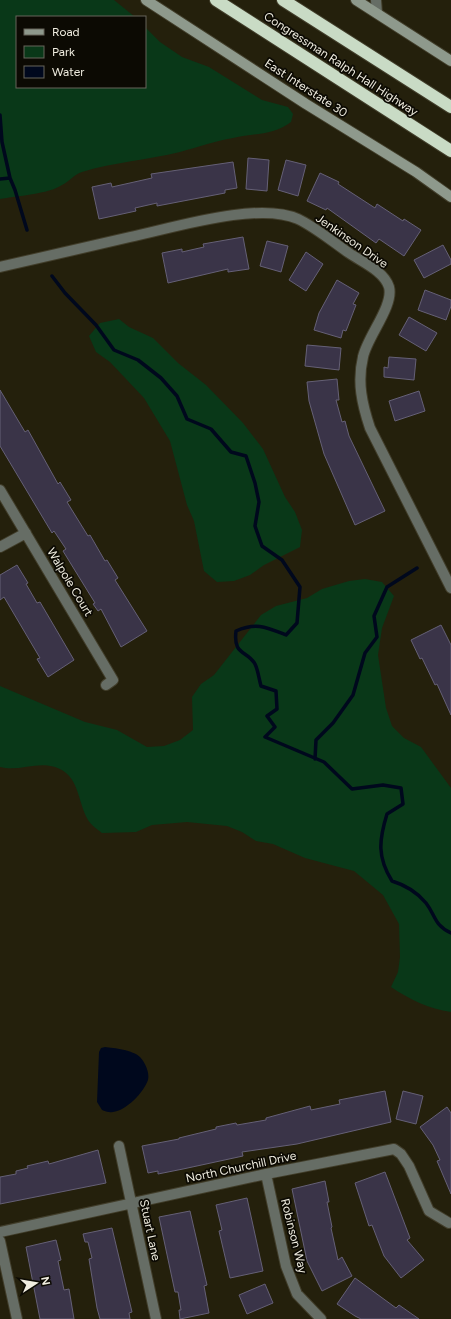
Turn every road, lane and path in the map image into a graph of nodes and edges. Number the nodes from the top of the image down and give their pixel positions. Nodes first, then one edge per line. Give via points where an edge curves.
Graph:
1 (146, 0) edge
2 (216, 0) edge
3 (284, 0) edge
4 (356, 0) edge
5 (376, 0) edge
6 (377, 13) junction
7 (451, 61) edge
8 (451, 107) edge
9 (451, 151) edge
10 (451, 197) edge
11 (0, 266) edge
12 (0, 490) edge
13 (26, 533) junction
14 (0, 546) edge
15 (451, 588) edge
16 (106, 685) dead end
17 (119, 1146) dead end
18 (266, 1174) junction
19 (131, 1203) junction
20 (449, 1223) dead end
21 (0, 1232) edge
22 (0, 1241) edge
23 (17, 1319) edge
24 (156, 1319) edge
25 (320, 1319) edge

1 - 10 main road, East Interstate 30 via 416,172
2 - 9 highway, Congressman Ralph Hall Highway
3 - 8 highway, Congressman Ralph Hall Highway
4 - 6 main road
5 - 6 street
6 - 7 main road
11 - 15 street, Jenkinson Drive via 222,217 265,213 298,219 380,274 389,289 389,298 363,356 360,388 363,408 370,428
12 - 13 street, Walpole Court
13 - 14 street
13 - 16 street, Walpole Court via 113,680
17 - 19 street, Stuart Lane
18 - 19 street, North Churchill Drive
18 - 20 street, North Churchill Drive via 394,1149 404,1158 429,1211
18 - 25 street, Robinson Way via 286,1266 297,1294
19 - 21 street, North Churchill Drive
19 - 24 street, Stuart Lane
22 - 23 street

